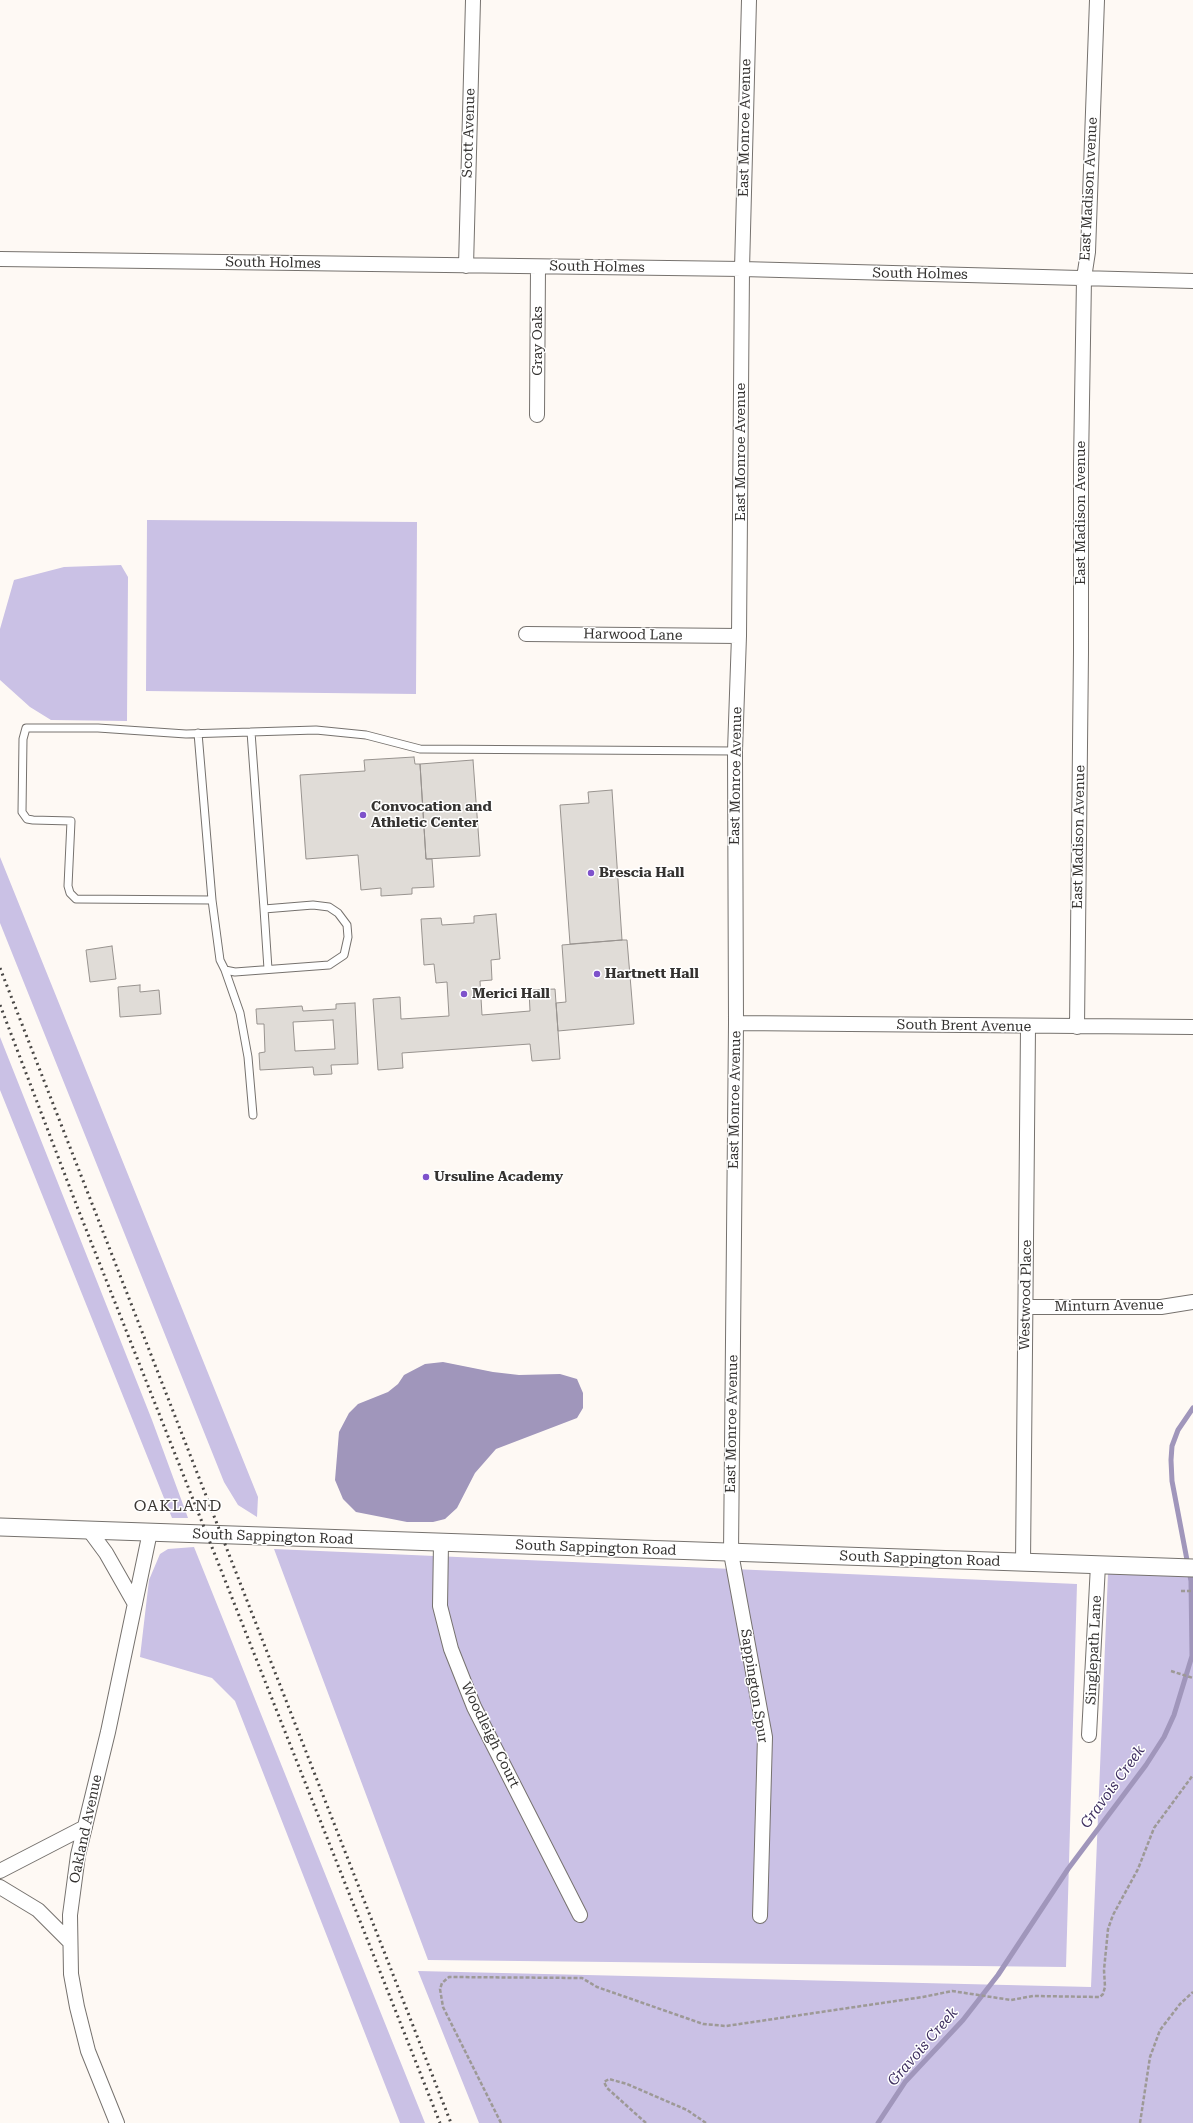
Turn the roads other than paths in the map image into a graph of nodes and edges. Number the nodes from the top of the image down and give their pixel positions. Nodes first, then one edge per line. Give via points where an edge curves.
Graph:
1 (473, 0) edge
2 (749, 0) edge
3 (1097, 0) edge
4 (0, 259) edge
5 (466, 266) junction
6 (538, 267) junction
7 (742, 269) junction
8 (1084, 278) junction
9 (1193, 281) edge
10 (537, 415) dead end
11 (526, 634) dead end
12 (740, 636) junction
13 (251, 732) junction
14 (198, 733) junction
15 (735, 751) junction
16 (212, 900) junction
17 (264, 909) junction
18 (268, 969) junction
19 (225, 970) junction
20 (736, 1023) junction
21 (1028, 1027) junction
22 (1078, 1027) junction
23 (1193, 1027) edge
24 (253, 1115) dead end
25 (1193, 1302) edge
26 (1026, 1307) junction
27 (0, 1527) edge
28 (89, 1530) junction
29 (150, 1532) junction
30 (441, 1543) junction
31 (731, 1553) junction
32 (1023, 1563) junction
33 (1098, 1565) junction
34 (1193, 1568) edge
35 (135, 1604) junction
36 (1089, 1735) dead end
37 (84, 1826) junction
38 (0, 1871) edge
39 (0, 1887) edge
40 (580, 1915) dead end
41 (760, 1916) dead end
42 (69, 1941) junction
43 (117, 2123) edge

1 - 5 street, Scott Avenue
2 - 7 street, East Monroe Avenue
3 - 8 street, East Madison Avenue via 1088,252
4 - 5 street, South Holmes
5 - 6 street, South Holmes
6 - 7 street, South Holmes
6 - 10 street, Gray Oaks
7 - 8 street, South Holmes
7 - 12 street, East Monroe Avenue
8 - 9 street, South Holmes
8 - 22 street, East Madison Avenue via 1080,464
11 - 12 street, Harwood Lane
12 - 15 street, East Monroe Avenue
13 - 14 lane
13 - 15 lane via 316,730 366,735 420,749
13 - 17 lane
14 - 16 lane
14 - 16 lane via 98,728 26,728 23,739 22,812 33,820 71,821 68,886 76,899
15 - 20 street, East Monroe Avenue
16 - 19 lane via 220,960
17 - 18 lane
17 - 18 lane via 313,905 328,907 338,913 347,924 348,937 344,955 329,965
18 - 19 lane via 235,972
19 - 24 lane via 240,1013 248,1057
20 - 21 street, South Brent Avenue
20 - 31 street, East Monroe Avenue
21 - 22 street, South Brent Avenue
21 - 26 street, Westwood Place
22 - 23 street, South Brent Avenue
25 - 26 street, Minturn Avenue via 1161,1306
26 - 32 street, Westwood Place
27 - 28 street, South Sappington Road
28 - 29 street, South Sappington Road
28 - 35 street via 106,1553
29 - 30 street, South Sappington Road
29 - 35 street, Oakland Avenue
30 - 31 street, South Sappington Road
30 - 40 street, Woodleigh Court via 440,1606 451,1649 474,1707
31 - 32 street, South Sappington Road
31 - 41 street, Sappington Spur via 765,1737
32 - 33 street, South Sappington Road
33 - 34 street, South Sappington Road
33 - 36 street, Singlepath Lane
35 - 37 street, Oakland Avenue via 108,1732
37 - 38 street
37 - 42 street, Oakland Avenue via 70,1915
39 - 42 street via 38,1910
42 - 43 street, Oakland Avenue via 71,1974 88,2051

